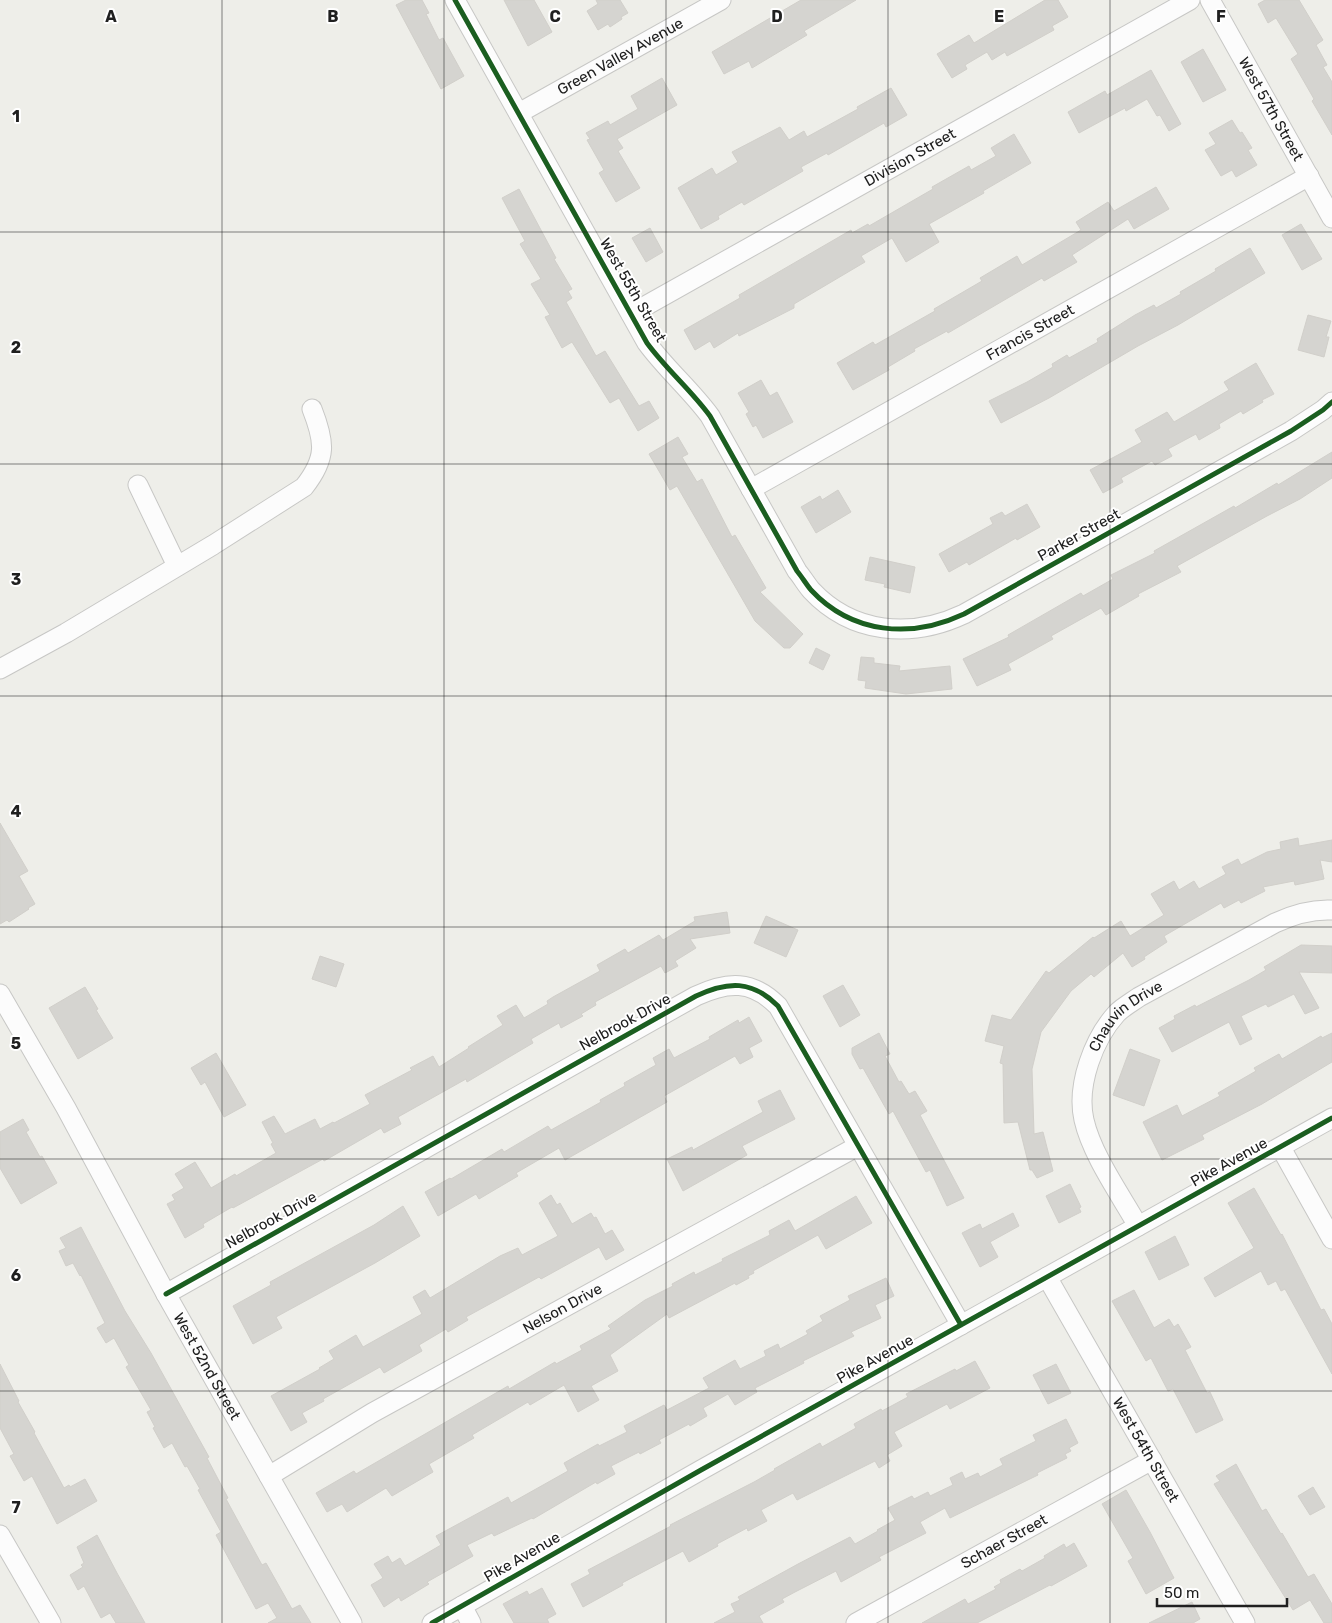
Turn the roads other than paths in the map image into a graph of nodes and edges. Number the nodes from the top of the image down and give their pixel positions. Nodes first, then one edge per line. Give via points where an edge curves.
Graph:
1 (455, 0) edge
2 (721, 0) edge
3 (1190, 0) edge
4 (1210, 0) edge
5 (520, 113) junction
6 (1308, 176) junction
7 (1332, 218) edge
8 (631, 314) junction
9 (1332, 402) edge
10 (312, 409) dead end
11 (138, 485) dead end
12 (751, 489) junction
13 (177, 566) junction
14 (826, 603) joint
15 (0, 669) edge
16 (1332, 910) edge
17 (0, 994) edge
18 (1332, 1118) edge
19 (858, 1146) junction
20 (1281, 1148) junction
21 (1138, 1226) junction
22 (1332, 1239) edge
23 (1047, 1277) junction
24 (166, 1294) junction
25 (961, 1325) junction
26 (1152, 1460) junction
27 (269, 1476) junction
28 (3, 1546) edge
29 (462, 1606) junction
30 (51, 1623) edge
31 (352, 1623) edge
32 (432, 1623) edge
33 (471, 1623) edge
34 (856, 1623) edge
35 (1245, 1623) edge

1 - 5 street, West 55th Street
2 - 5 street, Green Valley Avenue
3 - 8 street, Division Street
4 - 6 street, West 57th Street
5 - 8 street, West 55th Street
6 - 7 street, West 57th Street
6 - 12 street, Francis Street
8 - 12 street, West 55th Street via 658,358 702,405
9 - 14 street, Parker Street via 1291,431 947,622 924,629 888,629 851,618
10 - 13 street via 322,445 312,477 304,487
11 - 13 street
12 - 14 street, West 55th Street via 797,571
13 - 15 street
16 - 21 street, Chauvin Drive via 1294,914 1274,923 1139,997 1119,1012 1104,1031 1088,1065 1083,1118 1095,1150
17 - 24 street, West 52nd Street via 66,1108
18 - 20 street, Pike Avenue
19 - 24 street, Nelbrook Drive via 778,1006 767,995 750,987 725,985 696,996
19 - 25 street, Nelbrook Drive
19 - 27 street, Nelson Drive via 372,1413
20 - 21 street, Pike Avenue
20 - 22 street
21 - 23 street, Pike Avenue
23 - 25 street, Pike Avenue
23 - 26 street, West 54th Street
24 - 27 street, West 52nd Street
25 - 29 street, Pike Avenue
26 - 34 street, Schaer Street
26 - 35 street, West 54th Street
27 - 31 street, West 52nd Street
28 - 30 street
29 - 32 street, Pike Avenue
29 - 33 street

